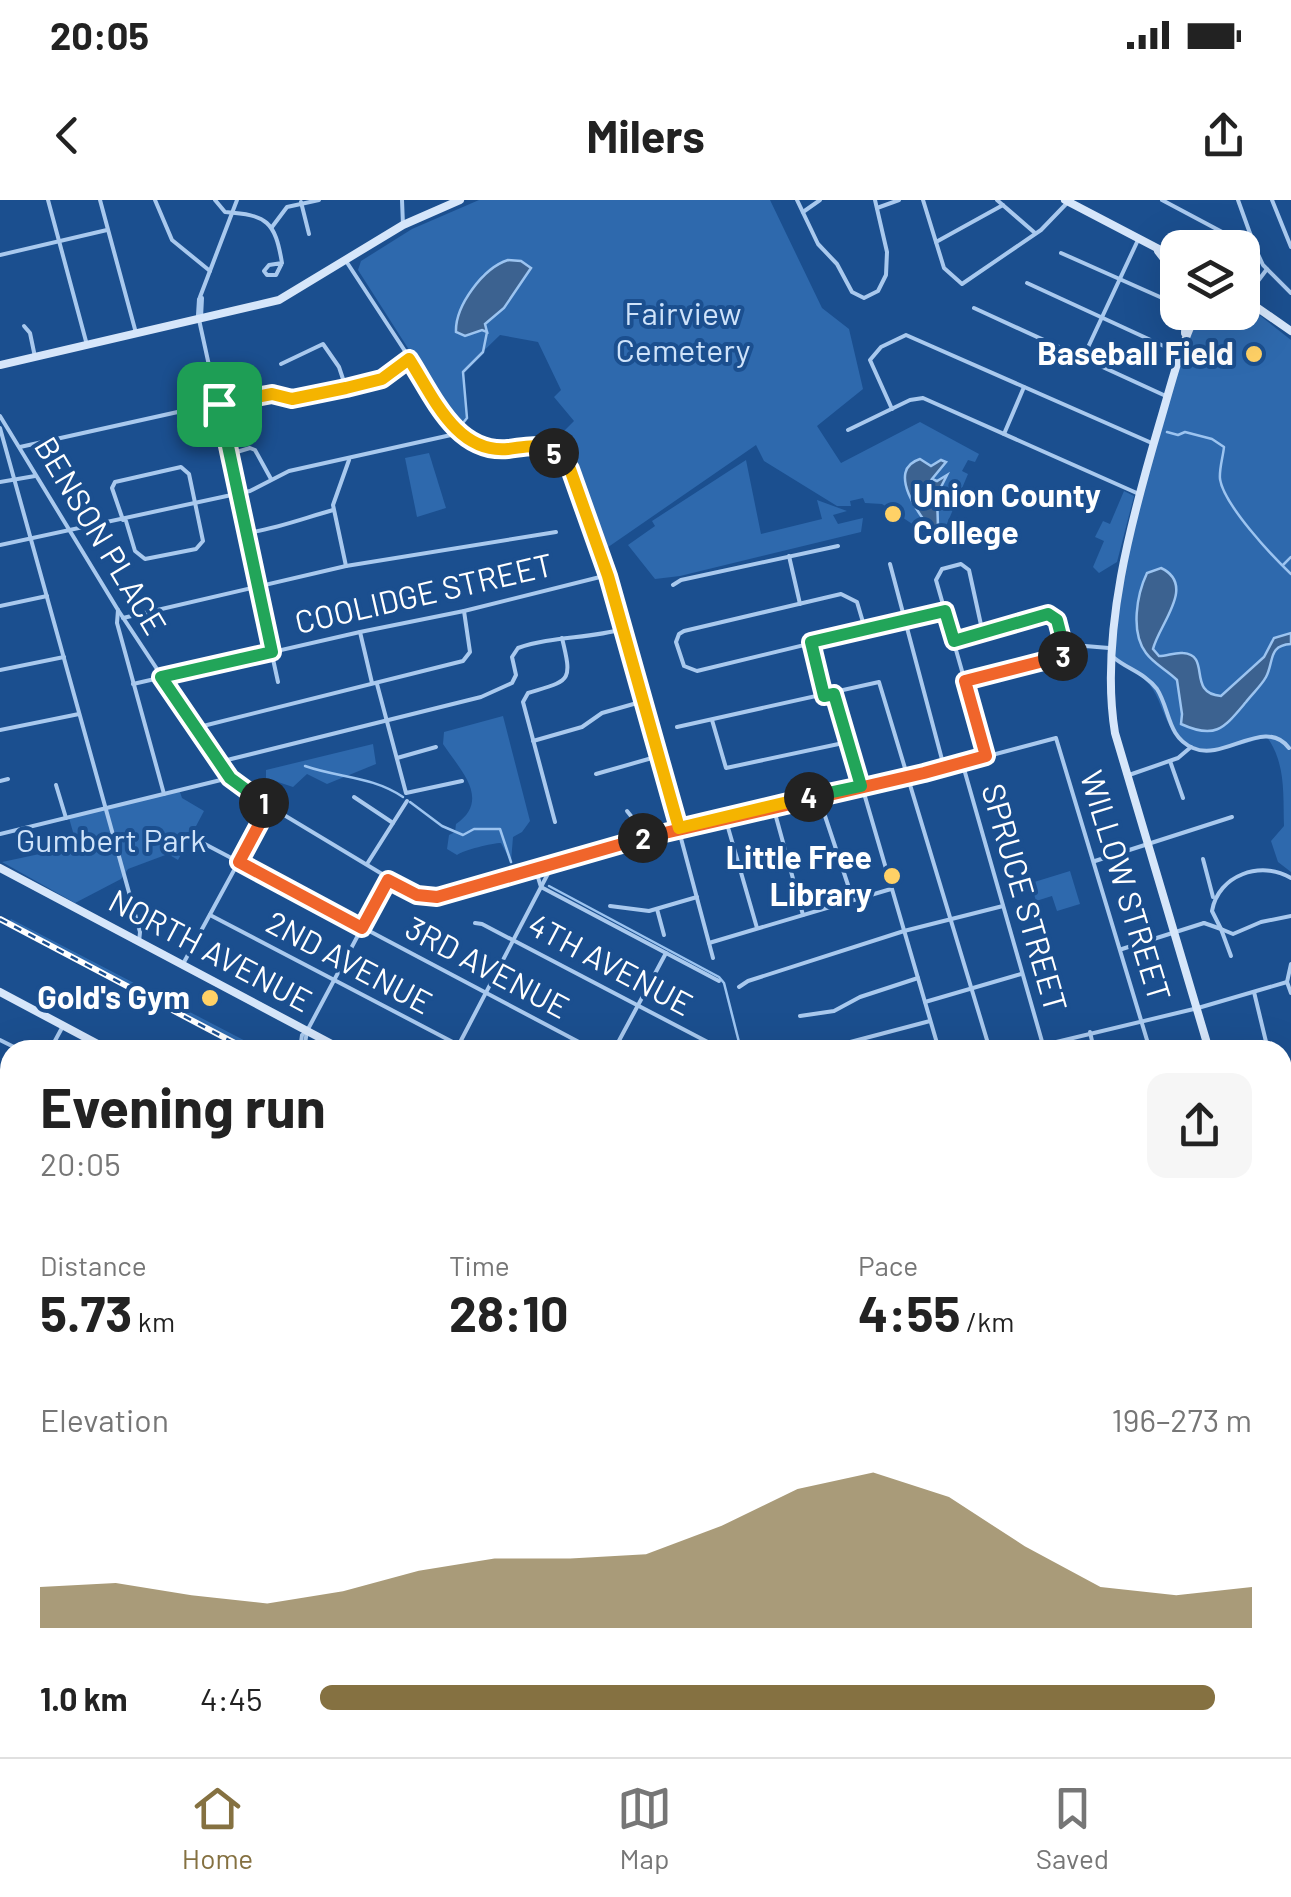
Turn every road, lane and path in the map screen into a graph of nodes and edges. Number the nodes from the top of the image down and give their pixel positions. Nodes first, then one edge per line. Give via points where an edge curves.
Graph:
1 (48, 200) edge
2 (100, 200) edge
3 (155, 200) edge
4 (214, 200) edge
5 (237, 200) edge
6 (318, 200) edge
7 (402, 200) edge
8 (460, 200) edge
9 (797, 200) edge
10 (820, 200) edge
11 (874, 200) edge
12 (899, 200) edge
13 (922, 200) edge
14 (1162, 200) edge
15 (1238, 200) edge
16 (1272, 200) edge
17 (1067, 201) edge
18 (301, 202) junction
19 (1000, 202) edge
20 (877, 208) junction
21 (232, 212) junction
22 (802, 212) junction
23 (400, 214) junction
24 (403, 225) junction
25 (272, 227) junction
26 (108, 230) junction
27 (1218, 230) edge
28 (1249, 230) edge
29 (393, 231) junction
30 (309, 234) dead end
31 (1035, 234) junction
32 (1140, 238) junction
33 (60, 242) junction
34 (936, 242) junction
35 (1152, 244) junction
36 (0, 245) edge
37 (1291, 247) edge
38 (1160, 249) edge
39 (1062, 253) dead end
40 (1160, 254) edge
41 (1, 255) edge
42 (1260, 257) edge
43 (346, 261) junction
44 (282, 262) dead end
45 (1267, 269) junction
46 (210, 271) junction
47 (1260, 277) edge
48 (1120, 279) junction
49 (1027, 283) dead end
50 (1291, 293) edge
51 (1160, 296) edge
52 (201, 298) junction
53 (974, 308) dead end
54 (1260, 308) edge
55 (218, 314) junction
56 (201, 318) junction
57 (1102, 318) junction
58 (184, 322) junction
59 (24, 326) dead end
60 (1185, 330) edge
61 (1190, 330) edge
62 (1192, 330) edge
63 (1291, 331) edge
64 (136, 333) junction
65 (1185, 339) junction
66 (87, 344) junction
67 (1181, 354) junction
68 (35, 357) junction
69 (1083, 358) junction
70 (409, 359) junction
71 (281, 364) dead end
72 (0, 365) edge
73 (1024, 386) junction
74 (346, 388) junction
75 (1168, 397) junction
76 (219, 404) junction
77 (892, 408) junction
78 (0, 416) edge
79 (0, 428) edge
80 (848, 430) dead end
81 (460, 433) junction
82 (1004, 434) junction
83 (1154, 444) junction
84 (20, 446) junction
85 (230, 454) junction
86 (348, 460) junction
87 (36, 476) junction
88 (15, 479) junction
89 (270, 480) junction
90 (0, 482) edge
91 (238, 494) junction
92 (1138, 494) junction
93 (196, 503) junction
94 (333, 510) junction
95 (124, 519) junction
96 (68, 530) junction
97 (556, 532) dead end
98 (246, 533) junction
99 (31, 539) junction
100 (0, 545) edge
101 (838, 546) dead end
102 (790, 556) junction
103 (890, 564) dead end
104 (346, 566) junction
105 (608, 576) junction
106 (673, 585) dead end
107 (258, 586) junction
108 (47, 596) junction
109 (800, 604) junction
110 (0, 606) edge
111 (118, 610) junction
112 (945, 611) junction
113 (464, 612) junction
114 (123, 618) junction
115 (906, 621) junction
116 (625, 629) junction
117 (865, 630) junction
118 (360, 632) junction
119 (983, 634) junction
120 (562, 638) junction
121 (954, 641) junction
122 (811, 642) junction
123 (272, 652) junction
124 (1113, 652) junction
125 (1066, 655) junction
126 (64, 657) junction
127 (0, 670) edge
128 (161, 677) junction
129 (965, 681) junction
130 (278, 682) dead end
131 (374, 683) junction
132 (133, 684) junction
133 (834, 694) junction
134 (824, 696) junction
135 (644, 701) junction
136 (80, 714) junction
137 (712, 720) junction
138 (386, 721) junction
139 (677, 727) dead end
140 (195, 728) junction
141 (0, 730) edge
142 (533, 741) junction
143 (848, 742) junction
144 (436, 747) dead end
145 (1191, 747) junction
146 (1289, 748) edge
147 (660, 756) junction
148 (986, 756) junction
149 (396, 758) junction
150 (1170, 761) junction
151 (219, 762) junction
152 (962, 762) junction
153 (944, 767) junction
154 (596, 774) dead end
155 (1129, 775) junction
156 (909, 776) junction
157 (230, 778) junction
158 (8, 780) dead end
159 (462, 781) dead end
160 (0, 782) edge
161 (56, 784) dead end
162 (861, 786) junction
163 (164, 794) junction
164 (818, 795) junction
165 (354, 797) dead end
166 (1184, 798) dead end
167 (407, 801) dead end
168 (269, 806) junction
169 (773, 806) junction
170 (106, 809) junction
171 (627, 812) dead end
172 (725, 817) junction
173 (1232, 817) dead end
174 (66, 818) junction
175 (555, 822) dead end
176 (393, 823) junction
177 (679, 828) junction
178 (0, 834) edge
179 (638, 839) junction
180 (201, 842) dead end
181 (1150, 844) junction
182 (1202, 859) dead end
183 (239, 862) junction
184 (1095, 862) junction
185 (367, 864) junction
186 (553, 864) junction
187 (0, 868) edge
188 (535, 868) junction
189 (1291, 878) edge
190 (388, 880) junction
191 (541, 887) junction
192 (891, 889) junction
193 (697, 897) junction
194 (853, 900) junction
195 (610, 906) dead end
196 (1003, 906) junction
197 (657, 909) junction
198 (1212, 911) junction
199 (210, 915) junction
200 (803, 915) junction
201 (1291, 916) edge
202 (951, 919) junction
203 (475, 923) dead end
204 (1204, 923) junction
205 (362, 928) junction
206 (757, 928) junction
207 (1221, 929) junction
208 (904, 931) junction
209 (1175, 932) junction
210 (664, 934) dead end
211 (514, 941) junction
212 (139, 942) junction
213 (709, 943) junction
214 (1120, 950) junction
215 (666, 953) junction
216 (1232, 956) dead end
217 (712, 958) dead end
218 (1291, 964) edge
219 (183, 965) junction
220 (1022, 974) junction
221 (918, 978) junction
222 (335, 980) junction
223 (720, 981) dead end
224 (1287, 982) junction
225 (738, 988) dead end
226 (971, 988) junction
227 (0, 992) edge
228 (1254, 992) junction
229 (486, 993) junction
230 (1291, 993) edge
231 (925, 1002) junction
232 (638, 1005) junction
233 (1198, 1008) junction
234 (800, 1016) dead end
235 (1142, 1020) junction
236 (930, 1021) junction
237 (63, 1026) junction
238 (307, 1031) junction
239 (1090, 1032) junction
240 (865, 1038) joint
241 (55, 1040) edge
242 (90, 1040) edge
243 (302, 1040) edge
244 (324, 1040) edge
245 (443, 1040) edge
246 (461, 1040) edge
247 (575, 1040) edge
248 (619, 1040) edge
249 (704, 1040) edge
250 (858, 1040) edge
251 (936, 1040) edge
252 (987, 1040) edge
253 (1042, 1040) edge
254 (1061, 1040) edge
255 (1092, 1040) edge
256 (1147, 1040) edge
257 (1206, 1040) edge
258 (1266, 1040) edge

1 - 33 street
2 - 26 street
3 - 46 street via 172,240
4 - 21 street
5 - 21 street
6 - 18 street
7 - 23 street
8 - 24 street
9 - 22 street
10 - 22 street
11 - 20 street
12 - 20 street
13 - 34 street
14 - 27 street
15 - 28 street
16 - 37 street
17 - 31 street
17 - 32 street
18 - 25 street via 286,206
18 - 30 street
19 - 31 street
19 - 34 street
20 - 22 street via 888,262 883,282 867,298 852,292
21 - 25 street via 252,214
21 - 46 street
23 - 24 street
23 - 29 street
24 - 29 street
25 - 44 street
26 - 33 street
26 - 64 street
29 - 43 street
31 - 34 street via 962,284 944,268
32 - 35 street
32 - 48 street
33 - 41 street
33 - 66 street
35 - 38 street
35 - 40 street
36 - 41 street
39 - 48 street
42 - 45 street
43 - 55 street via 279,300
43 - 70 street
45 - 47 street
45 - 50 street
46 - 52 street
48 - 51 street
48 - 57 street
49 - 57 street
52 - 55 street
52 - 56 street
52 - 58 street
53 - 69 street
54 - 63 street
55 - 56 street
56 - 58 street
56 - 76 street
57 - 67 street
57 - 69 street
58 - 64 street
59 - 68 street
60 - 65 street
61 - 65 street
62 - 67 street
64 - 66 street
65 - 67 street
66 - 68 street
67 - 75 street
68 - 72 street
69 - 75 street
70 - 74 street via 382,379
70 - 81 street
71 - 74 street via 323,344
73 - 77 street via 906,335 870,360
73 - 82 street
73 - 83 street
74 - 76 street
75 - 83 street
76 - 84 street
76 - 85 street
77 - 80 street
77 - 82 street via 923,398
78 - 84 street, BENSON PLACE
79 - 88 street
81 - 86 street
81 - 105 street via 490,448 548,448 563,460
82 - 92 street
83 - 92 street
84 - 87 street, BENSON PLACE
85 - 89 street via 255,450
85 - 91 street
86 - 89 street
86 - 94 street
87 - 88 street
87 - 96 street, BENSON PLACE
88 - 90 street
88 - 99 street
89 - 91 street
91 - 93 street
91 - 98 street
92 - 124 street
93 - 95 street
93 - 95 street via 203,537 196,549 145,559 135,551
93 - 95 street via 181,466 118,480 112,488
94 - 98 street
94 - 104 street
95 - 96 street
96 - 99 street
96 - 111 street, BENSON PLACE
97 - 104 street
98 - 107 street
99 - 100 street
99 - 108 street
101 - 102 street
102 - 106 street
102 - 109 street
103 - 115 street
104 - 107 street
105 - 113 street, COOLIDGE STREET
105 - 116 street
107 - 114 street
107 - 123 street
108 - 110 street
108 - 126 street
109 - 117 street via 848,595 859,606
109 - 122 street via 685,631 676,642 692,670
111 - 114 street, BENSON PLACE
111 - 132 street
112 - 115 street
112 - 119 street via 936,577 963,565
112 - 121 street
113 - 118 street, COOLIDGE STREET
113 - 131 street via 470,636 465,660
114 - 128 street, BENSON PLACE
115 - 117 street
115 - 153 street
116 - 120 street
116 - 135 street
117 - 122 street
118 - 123 street, COOLIDGE STREET
118 - 131 street
119 - 121 street
119 - 125 street via 1052,615
120 - 138 street via 515,650 509,686
120 - 142 street via 567,678 524,697
121 - 129 street
122 - 134 street
123 - 128 street, COOLIDGE STREET
123 - 130 street
124 - 125 street via 1086,646
124 - 145 street via 1128,670 1149,679 1176,736
124 - 155 street via 1110,702
125 - 129 street
126 - 127 street
126 - 136 street
128 - 132 street, COOLIDGE STREET
128 - 140 street, BENSON PLACE
129 - 148 street
131 - 138 street
131 - 140 street
132 - 163 street
133 - 134 street
133 - 143 street
133 - 156 street via 879,682
134 - 137 street
135 - 142 street
135 - 147 street
136 - 141 street
136 - 170 street
137 - 139 street
137 - 143 street via 726,768
138 - 149 street
138 - 151 street
140 - 151 street, BENSON PLACE
142 - 175 street
143 - 162 street
144 - 149 street
145 - 146 street via 1218,750 1266,736
145 - 150 street
147 - 154 street
147 - 177 street
148 - 152 street
148 - 184 street, WILLOW STREET via 1055,737
149 - 159 street via 406,793
150 - 155 street
150 - 166 street
151 - 157 street, BENSON PLACE
152 - 153 street
152 - 196 street, SPRUCE STREET
153 - 156 street
155 - 181 street
156 - 162 street
156 - 202 street
157 - 163 street
157 - 168 street
158 - 160 street
161 - 174 street
162 - 164 street
162 - 192 street
163 - 170 street
164 - 169 street
164 - 194 street
165 - 176 street
167 - 176 street
168 - 183 street
168 - 185 street
169 - 172 street
169 - 200 street
170 - 174 street
170 - 212 street
171 - 179 street
172 - 177 street
172 - 206 street
173 - 181 street
174 - 178 street
176 - 185 street
177 - 179 street
177 - 193 street
179 - 186 street
180 - 183 street, 3RD AVENUE
181 - 184 street
181 - 209 street
182 - 198 street
183 - 199 street
183 - 205 street, 3RD AVENUE
184 - 214 street, WILLOW STREET
185 - 190 street
186 - 188 street
186 - 191 street
187 - 212 street, NORTH AVENUE
188 - 190 street via 442,896 422,896
188 - 191 street
189 - 198 street via 1268,871 1239,876 1222,888
190 - 205 street
191 - 211 street
191 - 215 street
192 - 194 street
192 - 208 street
193 - 197 street
193 - 213 street
194 - 200 street
195 - 197 street
196 - 202 street
196 - 220 street, SPRUCE STREET
197 - 210 street
198 - 204 street
198 - 207 street
199 - 219 street
199 - 222 street, 2ND AVENUE
200 - 206 street
201 - 207 street via 1242,932
202 - 208 street
202 - 226 street
203 - 211 street, 4TH AVENUE
204 - 207 street
204 - 209 street
205 - 222 street
205 - 229 street, 3RD AVENUE
206 - 213 street
207 - 216 street
208 - 221 street
208 - 225 street
209 - 214 street
209 - 233 street
211 - 229 street
211 - 232 street, 4TH AVENUE
212 - 219 street, NORTH AVENUE
213 - 217 street
214 - 235 street, WILLOW STREET
215 - 223 street
215 - 232 street
218 - 224 street
219 - 238 street, NORTH AVENUE
220 - 226 street
220 - 253 street, SPRUCE STREET
221 - 231 street
221 - 234 street
222 - 238 street
222 - 245 street, 2ND AVENUE
224 - 228 street
224 - 230 street
226 - 231 street
226 - 252 street
227 - 237 street
228 - 233 street
228 - 258 street
229 - 246 street
229 - 247 street, 3RD AVENUE
231 - 236 street
232 - 248 street
232 - 249 street, 4TH AVENUE
233 - 235 street
233 - 257 street
235 - 239 street
235 - 256 street, WILLOW STREET
236 - 240 street
236 - 251 street
237 - 241 street
237 - 242 street
238 - 243 street
238 - 244 street, NORTH AVENUE
239 - 254 street
239 - 255 street
240 - 250 street

